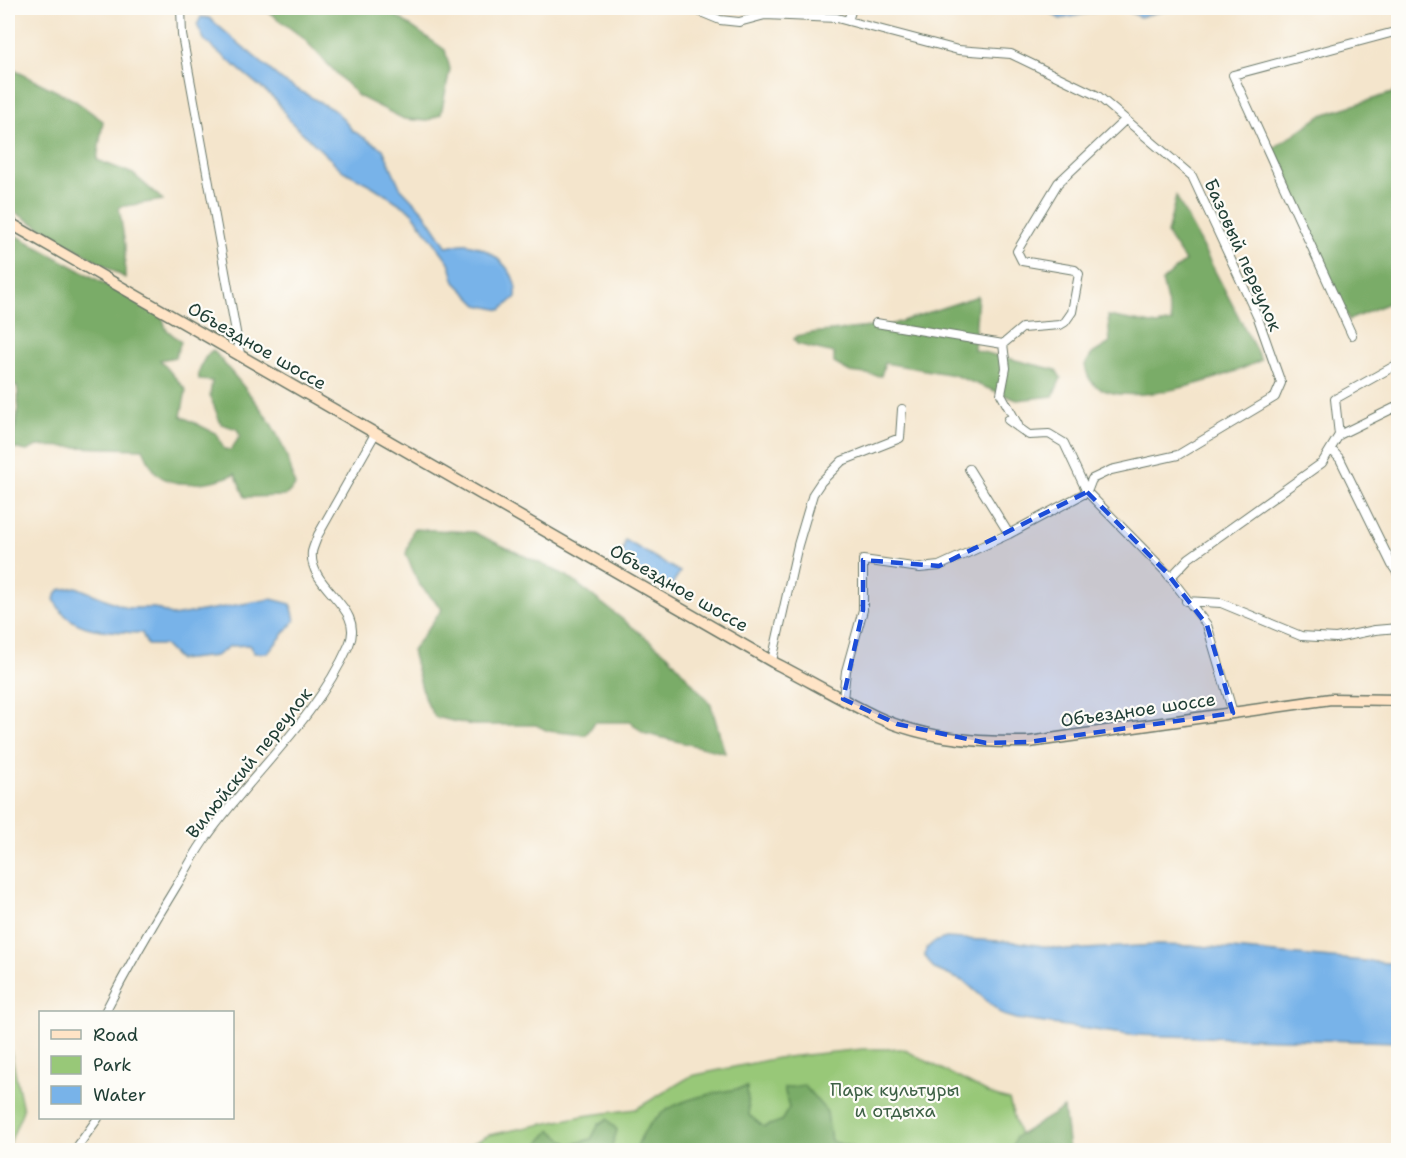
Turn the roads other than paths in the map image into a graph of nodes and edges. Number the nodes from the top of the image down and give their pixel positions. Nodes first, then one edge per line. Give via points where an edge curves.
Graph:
1 (181, 8) edge
2 (693, 8) edge
3 (852, 8) edge
4 (766, 11) edge
5 (848, 21) junction
6 (1398, 32) edge
7 (1125, 120) junction
8 (8, 222) edge
9 (876, 323) dead end
10 (1352, 335) dead end
11 (1003, 345) junction
12 (240, 354) junction
13 (1398, 364) edge
14 (1398, 406) edge
15 (902, 408) dead end
16 (1008, 420) dead end
17 (1019, 428) junction
18 (375, 434) junction
19 (1339, 435) junction
20 (1331, 449) junction
21 (969, 469) dead end
22 (1087, 492) junction
23 (1009, 534) junction
24 (1398, 574) edge
25 (1170, 578) junction
26 (1186, 601) junction
27 (1398, 628) edge
28 (772, 661) junction
29 (843, 699) junction
30 (1398, 700) edge
31 (1233, 713) junction
32 (106, 1011) edge
33 (97, 1119) edge
34 (75, 1150) edge

1 - 12 street via 187,63
2 - 4 street, Базовый переулок via 720,20 739,22
3 - 5 street
4 - 5 street, Базовый переулок
5 - 7 street, Базовый переулок via 958,50 1011,54 1098,96
6 - 10 street via 1233,75
7 - 11 street via 1058,183 1017,251 1022,261 1075,270 1079,274 1069,318 1060,326 1022,328
7 - 22 street, Базовый переулок via 1192,177 1258,318 1281,383 1275,397 1178,455 1111,470 1092,479
8 - 12 main road, Объездное шоссе
9 - 11 street
11 - 17 street via 1006,368 1001,394
12 - 18 main road, Объездное шоссе
13 - 19 street via 1335,399
14 - 19 street
15 - 28 street via 900,438 842,461 813,495
16 - 17 street
17 - 22 street via 1029,435 1049,434 1064,443
18 - 28 main road, Объездное шоссе
18 - 32 street, Вилюйский переулок via 312,552 313,565 321,580 348,614 353,628 350,642 324,693 300,726 207,836
19 - 20 street
20 - 24 street via 1340,459
20 - 25 street via 1322,464 1189,558
21 - 23 street
22 - 23 street, Базовый переулок
22 - 25 street
23 - 29 street, Базовый переулок via 939,566 920,568 862,560 863,610 846,671
25 - 26 street
26 - 27 street via 1221,603 1301,636 1336,638
26 - 31 street via 1207,625
28 - 29 main road, Объездное шоссе
29 - 31 main road, Объездное шоссе via 897,724 943,737 986,743 1029,742
30 - 31 main road, Объездное шоссе via 1331,699
33 - 34 street

